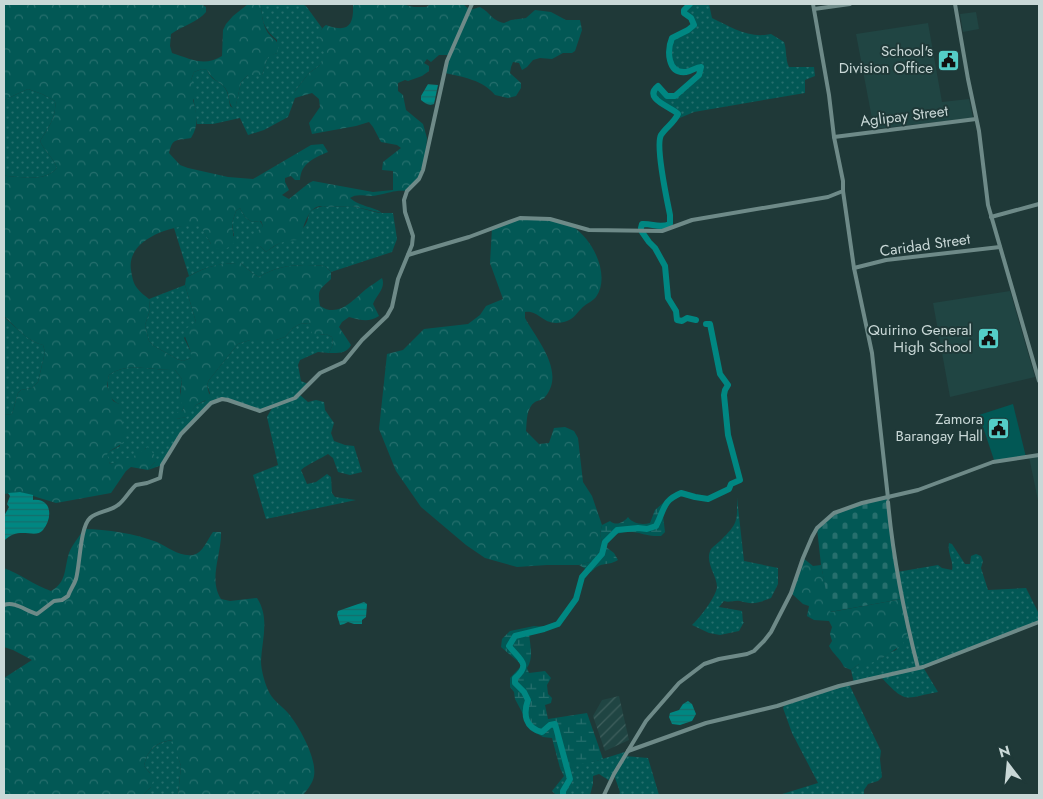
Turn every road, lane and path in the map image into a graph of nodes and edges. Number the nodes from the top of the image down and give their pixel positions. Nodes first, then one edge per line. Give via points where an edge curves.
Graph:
1 (472, 4) edge
2 (850, 4) edge
3 (955, 4) edge
4 (813, 6) edge
5 (976, 119) junction
6 (834, 136) junction
7 (844, 191) junction
8 (1039, 204) edge
9 (991, 217) junction
10 (1000, 247) junction
11 (408, 255) junction
12 (854, 268) junction
13 (1039, 381) edge
14 (1039, 455) edge
15 (888, 500) junction
16 (4, 605) edge
17 (1039, 622) edge
18 (918, 668) junction
19 (628, 751) junction
20 (604, 795) edge

1 - 11 street via 447,61 419,179 407,191 404,200 413,236
2 - 4 street
3 - 5 street
4 - 6 street
5 - 6 street, Aglipay Street
5 - 9 street
6 - 7 street
7 - 11 street via 828,197 686,221 662,231 589,230 550,219 520,218 469,238
7 - 12 street
8 - 9 street
9 - 10 street
10 - 12 street, Caridad Street via 886,260
10 - 13 street
11 - 16 street via 387,316 344,362 320,373 296,398 260,411 222,399 211,403 181,434 162,466 160,478 136,485 116,507 89,518 84,529 76,581 68,596 54,601 36,614 14,604
12 - 15 street via 872,353
14 - 15 street via 993,462
15 - 18 street via 900,590
15 - 19 street via 862,503 834,512 817,528 791,593 764,641 747,654 719,659 696,669 679,683 646,721
17 - 18 street
18 - 19 street via 706,723
19 - 20 street

